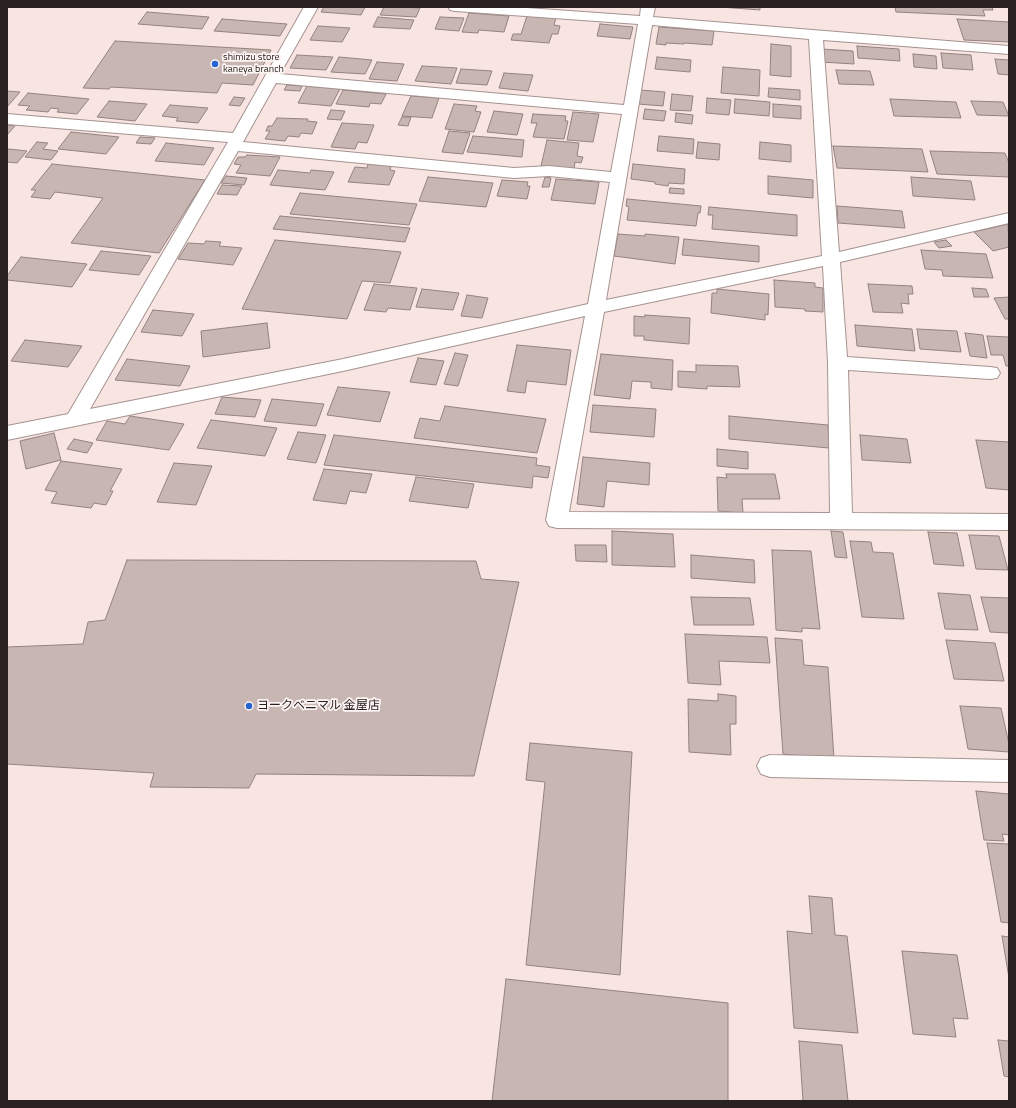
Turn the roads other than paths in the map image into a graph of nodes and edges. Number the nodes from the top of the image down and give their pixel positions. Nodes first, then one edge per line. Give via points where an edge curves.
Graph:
1 (311, 7) edge
2 (455, 7) edge
3 (647, 14) edge
4 (816, 36) junction
5 (1009, 50) edge
6 (271, 78) junction
7 (630, 110) junction
8 (7, 119) edge
9 (236, 142) junction
10 (618, 178) junction
11 (1009, 218) edge
12 (831, 259) junction
13 (596, 308) junction
14 (838, 363) junction
15 (990, 373) dead end
16 (74, 420) junction
17 (7, 433) edge
18 (841, 522) junction
19 (1009, 522) edge
20 (770, 766) dead end
21 (1009, 771) edge

1 - 6 street
2 - 3 street
3 - 4 street via 696,24
3 - 7 street
4 - 5 street
4 - 12 street
6 - 7 street
6 - 9 street
7 - 10 street
8 - 9 street
9 - 10 street via 514,173 549,171
9 - 16 street
10 - 13 street
11 - 12 street
12 - 13 street
12 - 14 street
13 - 16 street via 343,365
13 - 18 street via 557,520
14 - 15 street
14 - 18 street
16 - 17 street
18 - 19 street
20 - 21 street

